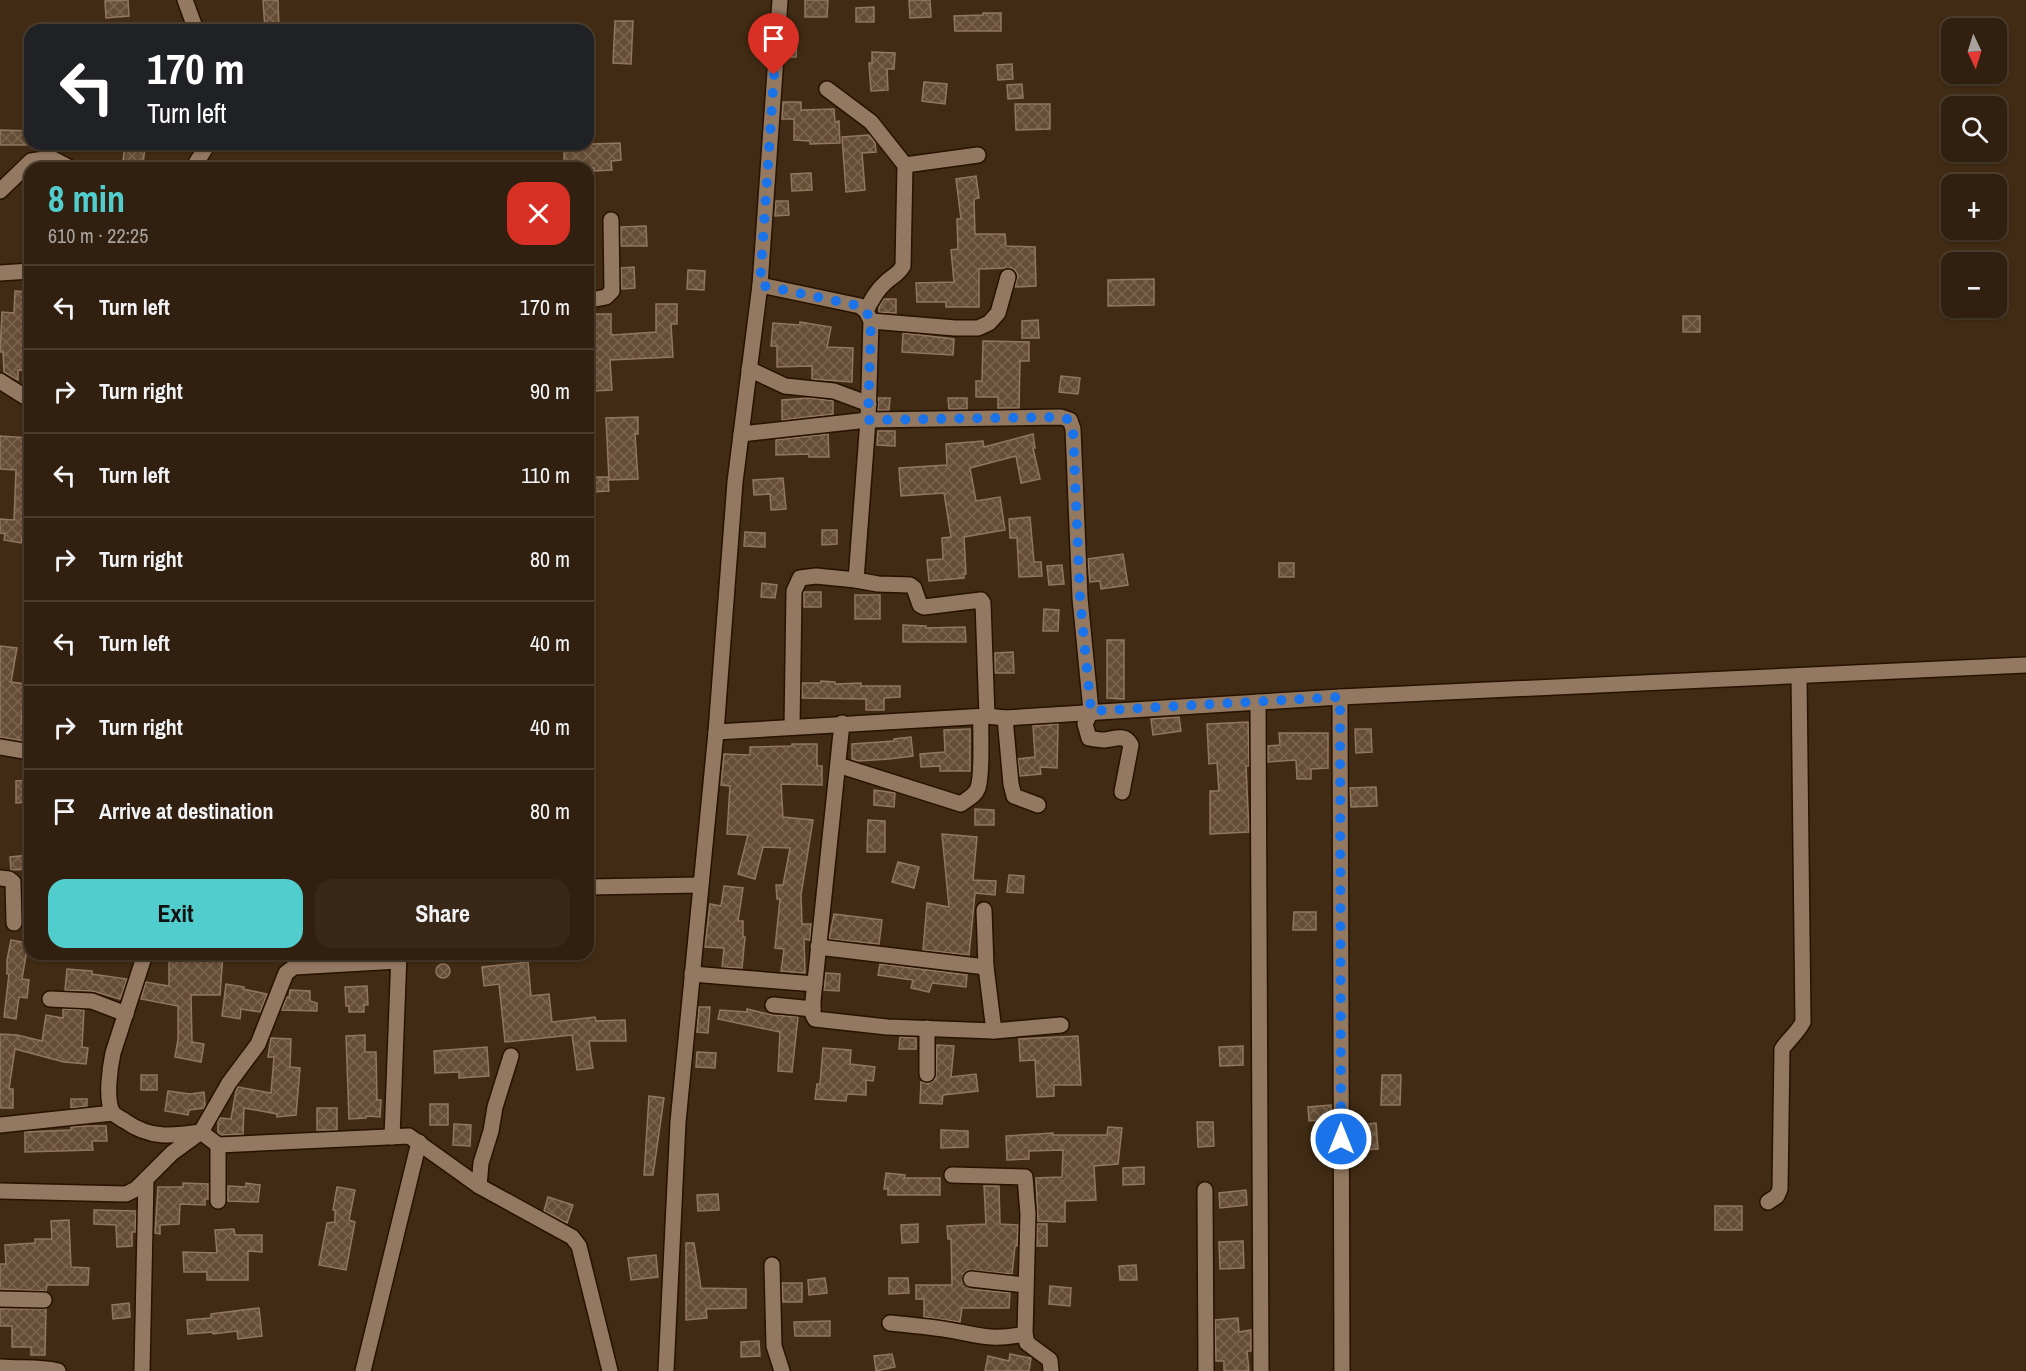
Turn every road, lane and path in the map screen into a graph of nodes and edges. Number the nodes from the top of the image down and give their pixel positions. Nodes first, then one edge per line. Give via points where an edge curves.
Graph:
1 (185, 0) edge
2 (780, 0) edge
3 (194, 24) edge
4 (827, 89) dead end
5 (51, 150) edge
6 (978, 156) dead end
7 (45, 158) junction
8 (30, 162) edge
9 (59, 162) edge
10 (905, 165) junction
11 (24, 168) edge
12 (0, 191) edge
13 (611, 220) dead end
14 (24, 271) edge
15 (0, 273) edge
16 (1008, 277) dead end
17 (760, 285) junction
18 (594, 299) edge
19 (868, 316) junction
20 (749, 369) junction
21 (0, 381) edge
22 (24, 395) edge
23 (869, 404) junction
24 (868, 420) junction
25 (741, 434) junction
26 (856, 580) junction
27 (2026, 665) edge
28 (1799, 676) junction
29 (1340, 697) junction
30 (1258, 702) junction
31 (1091, 711) junction
32 (984, 716) junction
33 (1005, 718) junction
34 (842, 723) junction
35 (792, 727) junction
36 (716, 732) junction
37 (0, 747) edge
38 (24, 751) edge
39 (838, 765) junction
40 (1122, 792) dead end
41 (1038, 805) dead end
42 (0, 878) edge
43 (700, 885) junction
44 (594, 887) edge
45 (984, 910) dead end
46 (15, 923) dead end
47 (818, 946) junction
48 (143, 960) edge
49 (367, 960) edge
50 (398, 960) edge
51 (986, 967) junction
52 (692, 974) junction
53 (815, 984) junction
54 (50, 999) dead end
55 (773, 1005) dead end
56 (813, 1009) junction
57 (126, 1014) junction
58 (1061, 1025) dead end
59 (927, 1028) junction
60 (994, 1031) junction
61 (511, 1056) dead end
62 (927, 1074) dead end
63 (113, 1113) junction
64 (0, 1125) edge
65 (201, 1132) junction
66 (392, 1137) junction
67 (419, 1142) junction
68 (218, 1145) junction
69 (952, 1175) dead end
70 (146, 1179) junction
71 (479, 1186) junction
72 (1205, 1190) dead end
73 (0, 1191) edge
74 (218, 1201) dead end
75 (1768, 1202) dead end
76 (772, 1265) dead end
77 (970, 1280) dead end
78 (1025, 1285) junction
79 (0, 1299) edge
80 (44, 1300) dead end
81 (890, 1323) dead end
82 (1025, 1334) junction
83 (0, 1367) edge
84 (58, 1371) edge
85 (142, 1371) edge
86 (363, 1371) edge
87 (610, 1371) edge
88 (666, 1371) edge
89 (782, 1371) edge
90 (1051, 1371) edge
91 (1206, 1371) edge
92 (1261, 1371) edge
93 (1342, 1371) edge

1 - 3 street
2 - 17 street
4 - 10 street via 871,123
5 - 7 street
6 - 10 street
7 - 8 street
7 - 9 street
10 - 19 street via 903,266 875,294
11 - 12 street
13 - 18 street via 612,291
14 - 15 street
16 - 19 street via 998,314 978,328
17 - 19 street via 860,306
17 - 20 street
19 - 23 street
20 - 23 street via 785,386 834,391
20 - 25 street
21 - 22 street
23 - 24 street
24 - 25 street
24 - 26 street
24 - 31 street via 1070,420
25 - 36 street
26 - 32 street via 910,585 924,607 981,600
26 - 35 street via 816,576 796,582
27 - 28 street
28 - 29 street
28 - 75 street via 1803,1022 1782,1049 1780,1189
29 - 30 street
29 - 93 street
30 - 31 street
30 - 92 street
31 - 33 street
31 - 40 street via 1085,724 1089,738 1122,737 1131,745
32 - 33 street
32 - 34 street
32 - 39 street via 978,788 961,804
33 - 41 street via 1014,795
34 - 35 street
34 - 39 street
35 - 36 street
36 - 43 street
37 - 38 street
39 - 47 street
42 - 46 street via 13,882
43 - 44 street
43 - 52 street
45 - 51 street
47 - 51 street
47 - 53 street
48 - 57 street
49 - 65 street via 289,969 258,1044 229,1083
50 - 66 street
51 - 60 street
52 - 53 street
52 - 88 street via 678,1122
53 - 56 street
54 - 57 street via 92,1001
55 - 56 street
56 - 59 street via 815,1019 821,1021
57 - 63 street via 109,1069
58 - 60 street
59 - 60 street
59 - 62 street
61 - 71 street via 481,1163
63 - 64 street
63 - 65 street via 156,1136
65 - 68 street
65 - 70 street
66 - 67 street via 409,1136
66 - 68 street
67 - 71 street
67 - 86 street
68 - 74 street
69 - 78 street via 1025,1177
70 - 73 street via 126,1194
70 - 85 street
71 - 87 street via 572,1237 579,1246
72 - 91 street
76 - 89 street via 774,1346
77 - 78 street
78 - 82 street
79 - 80 street
81 - 82 street via 981,1337
82 - 90 street via 1027,1343 1050,1360
83 - 84 street

